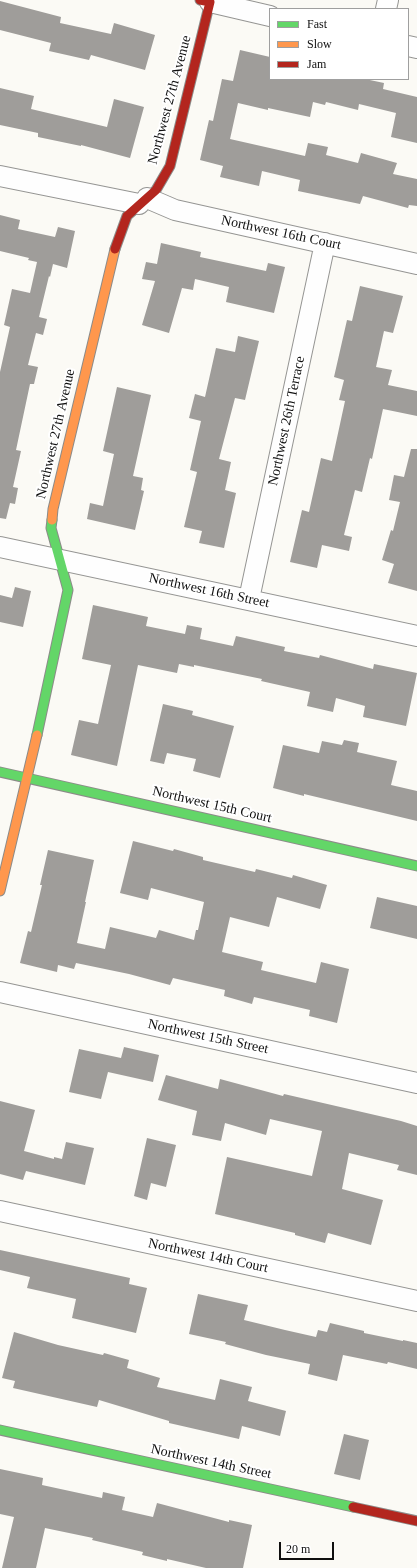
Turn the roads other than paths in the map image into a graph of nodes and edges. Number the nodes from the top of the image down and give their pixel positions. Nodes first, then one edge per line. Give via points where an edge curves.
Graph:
1 (205, 1) edge
2 (269, 16) edge
3 (0, 176) edge
4 (143, 201) junction
5 (325, 243) junction
6 (417, 264) edge
7 (0, 547) edge
8 (61, 560) junction
9 (249, 599) junction
10 (417, 636) edge
11 (0, 772) edge
12 (28, 777) junction
13 (417, 866) edge
14 (0, 890) edge
15 (0, 992) edge
16 (417, 1082) edge
17 (0, 1211) edge
18 (417, 1301) edge
19 (0, 1430) edge
20 (417, 1521) edge

1 - 2 street
1 - 4 street, Northwest 27th Avenue via 170,166 156,190
3 - 4 street, Northwest 16th Court
4 - 5 street, Northwest 16th Court
4 - 8 street, Northwest 27th Avenue via 127,216 116,243 53,510 52,528
5 - 6 street, Northwest 16th Court
5 - 9 street, Northwest 26th Terrace
7 - 8 street, Northwest 16th Street
8 - 9 street, Northwest 16th Street
8 - 12 street, Northwest 27th Avenue via 68,590
9 - 10 street, Northwest 16th Street
11 - 12 street, Northwest 15th Court
12 - 13 street, Northwest 15th Court
12 - 14 street, Northwest 27th Avenue
15 - 16 street, Northwest 15th Street
17 - 18 street, Northwest 14th Court
19 - 20 street, Northwest 14th Street

